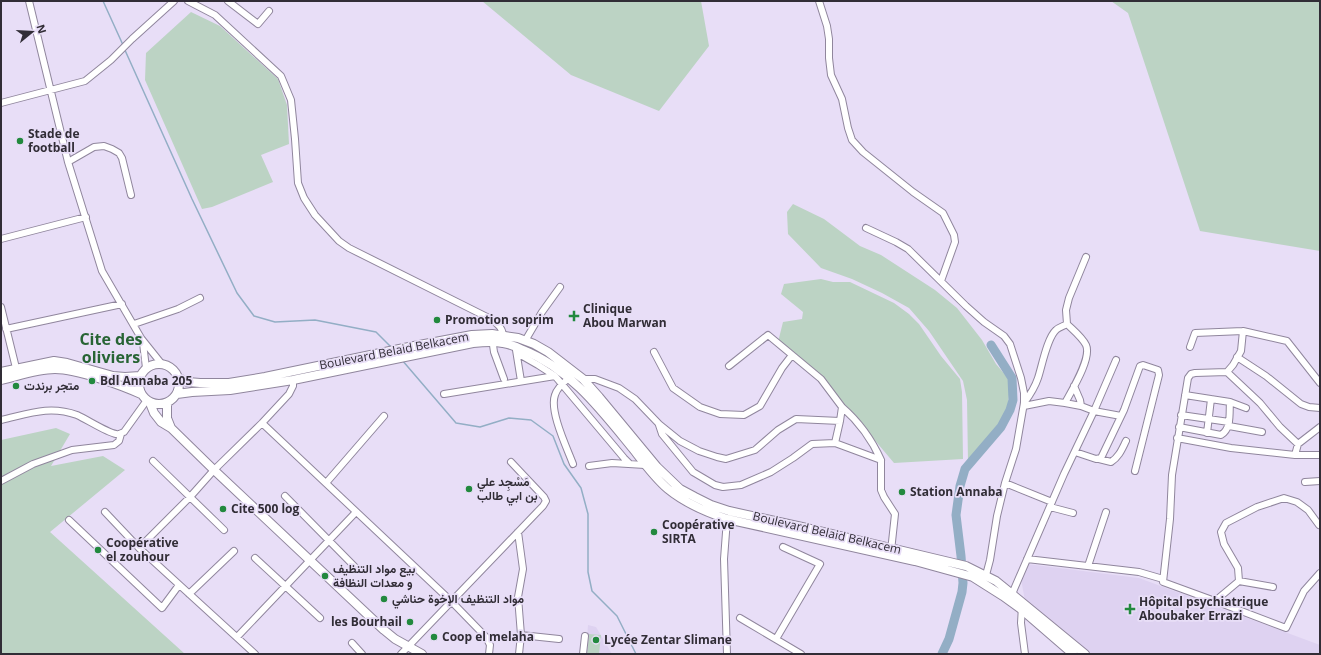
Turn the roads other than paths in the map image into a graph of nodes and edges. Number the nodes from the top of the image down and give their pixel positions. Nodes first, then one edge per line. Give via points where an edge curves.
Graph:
1 (29, 1) edge
2 (174, 1) edge
3 (188, 1) edge
4 (228, 1) edge
5 (819, 1) edge
6 (269, 12) dead end
7 (51, 89) junction
8 (1, 103) edge
9 (68, 162) junction
10 (131, 195) dead end
11 (86, 217) junction
12 (866, 228) dead end
13 (1, 239) edge
14 (1086, 257) dead end
15 (941, 282) junction
16 (560, 287) dead end
17 (200, 298) dead end
18 (122, 304) junction
19 (1, 309) edge
20 (134, 324) junction
21 (1067, 324) junction
22 (6, 329) junction
23 (1243, 331) junction
24 (141, 338) junction
25 (492, 338) junction
26 (503, 339) junction
27 (525, 341) junction
28 (1190, 347) dead end
29 (516, 350) junction
30 (654, 352) dead end
31 (792, 355) junction
32 (387, 356) junction
33 (1237, 357) junction
34 (1116, 360) dead end
35 (160, 364) junction
36 (730, 366) dead end
37 (16, 368) junction
38 (146, 368) junction
39 (1, 372) edge
40 (1227, 372) junction
41 (140, 376) junction
42 (555, 376) junction
43 (178, 378) junction
44 (569, 378) junction
45 (504, 379) dead end
46 (583, 379) junction
47 (1, 380) edge
48 (293, 380) junction
49 (521, 382) junction
50 (1320, 383) edge
51 (561, 385) junction
52 (1074, 386) junction
53 (177, 394) junction
54 (444, 394) dead end
55 (1185, 395) junction
56 (146, 399) junction
57 (1211, 399) junction
58 (167, 402) junction
59 (1230, 402) junction
60 (1065, 403) junction
61 (1024, 404) junction
62 (1081, 406) junction
63 (842, 407) junction
64 (1246, 408) dead end
65 (1320, 408) edge
66 (1094, 411) junction
67 (1181, 415) junction
68 (384, 416) dead end
69 (1121, 416) junction
70 (1208, 419) junction
71 (1, 420) edge
72 (840, 421) junction
73 (262, 423) junction
74 (659, 424) junction
75 (1229, 424) junction
76 (1179, 427) junction
77 (1320, 427) edge
78 (171, 428) junction
79 (1262, 432) dead end
80 (1207, 433) junction
81 (120, 434) junction
82 (1177, 438) junction
83 (1126, 441) dead end
84 (835, 443) junction
85 (1298, 444) junction
86 (1075, 452) junction
87 (1295, 455) junction
88 (1320, 455) edge
89 (1099, 459) junction
90 (881, 460) junction
91 (153, 461) dead end
92 (510, 462) dead end
93 (573, 464) dead end
94 (630, 464) junction
95 (645, 464) junction
96 (589, 466) dead end
97 (214, 470) junction
98 (1135, 471) dead end
99 (1, 481) edge
100 (1320, 481) edge
101 (1305, 482) dead end
102 (326, 483) junction
103 (1005, 483) junction
104 (285, 496) dead end
105 (190, 497) junction
106 (1051, 504) junction
107 (105, 512) dead end
108 (356, 512) junction
109 (1106, 512) dead end
110 (1073, 513) dead end
111 (727, 518) junction
112 (69, 520) dead end
113 (1319, 525) edge
114 (224, 530) dead end
115 (518, 532) junction
116 (329, 540) junction
117 (783, 547) dead end
118 (139, 548) junction
119 (234, 551) dead end
120 (891, 552) junction
121 (255, 558) dead end
122 (1027, 559) junction
123 (310, 560) junction
124 (1088, 566) junction
125 (962, 567) junction
126 (357, 569) dead end
127 (1320, 574) edge
128 (986, 575) junction
129 (1163, 578) junction
130 (1239, 581) junction
131 (179, 585) junction
132 (285, 586) junction
133 (1273, 587) dead end
134 (189, 594) junction
135 (1012, 594) junction
136 (451, 601) junction
137 (1215, 601) junction
138 (1022, 606) junction
139 (320, 618) dead end
140 (740, 618) dead end
141 (521, 635) junction
142 (585, 636) dead end
143 (236, 637) junction
144 (559, 639) dead end
145 (776, 639) junction
146 (352, 643) dead end
147 (408, 646) junction
148 (255, 654) edge
149 (362, 654) edge
150 (401, 654) edge
151 (422, 654) edge
152 (489, 654) edge
153 (519, 654) edge
154 (583, 654) edge
155 (727, 654) edge
156 (801, 654) edge
157 (1025, 654) edge
158 (1073, 654) edge
159 (1085, 654) edge

1 - 7 street
2 - 7 street via 85,81
3 - 26 street via 215,15 281,76 291,100 298,183 314,215 349,248 491,319 499,325
4 - 6 street via 258,24
5 - 15 street via 827,26 831,75 842,99 852,140 863,152 943,213 954,236 955,242
7 - 8 street
7 - 9 street
9 - 10 street via 94,147 104,146 112,149 122,158
9 - 11 street
11 - 13 street
11 - 18 street via 102,271
12 - 15 street via 908,250
14 - 21 street via 1069,298 1066,310
15 - 61 street via 1010,344 1021,378
16 - 27 street
17 - 20 street via 178,309
18 - 20 street
18 - 22 street
19 - 22 street
20 - 24 street
21 - 52 street via 1086,345 1088,352
21 - 61 street via 1053,334 1038,379
22 - 37 street
23 - 28 street via 1195,333
23 - 33 street via 1241,351
23 - 50 street via 1287,341
24 - 35 street
24 - 38 street
25 - 26 main road, Boulevard Belaid Belkacem
25 - 32 main road, Boulevard Belaid Belkacem via 472,335
25 - 45 street via 494,352
26 - 27 main road, Boulevard Belaid Belkacem
26 - 29 main road, Boulevard Belaid Belkacem
27 - 46 main road, Boulevard Belaid Belkacem via 548,352
29 - 42 street
29 - 44 main road, Boulevard Belaid Belkacem via 544,360
29 - 49 street
30 - 31 street via 673,388 700,407 720,414 744,415 760,406
31 - 36 street via 768,335
31 - 63 street via 821,379
32 - 43 main road, Boulevard Belaid Belkacem via 230,383 188,382
32 - 48 main road, Boulevard Belaid Belkacem
33 - 40 street
33 - 65 street via 1301,404
34 - 66 street
35 - 38 main road
35 - 43 main road via 172,368
37 - 39 main road
37 - 41 main road via 54,361 67,362 113,376
38 - 41 main road
40 - 55 street via 1191,374
40 - 85 street
41 - 56 main road via 138,384
42 - 49 street
42 - 51 street
43 - 53 main road
44 - 51 street
44 - 95 main road, Boulevard Belaid Belkacem via 592,400
46 - 74 street via 595,379 619,388 635,399
46 - 120 main road, Boulevard Belaid Belkacem via 657,467 680,489 695,498 730,511
47 - 56 main road via 56,369 83,374
48 - 53 main road, Boulevard Belaid Belkacem
48 - 73 street via 289,394
49 - 54 street
51 - 93 street via 555,395 555,415
51 - 94 street
52 - 60 street
52 - 62 street
53 - 58 main road
55 - 57 street
55 - 67 street
56 - 58 main road via 159,404
56 - 78 main road via 158,417
56 - 81 street via 124,432
57 - 59 street
57 - 70 street
58 - 78 main road via 167,418
59 - 64 street
59 - 75 street
60 - 61 street via 1049,401
60 - 62 street
61 - 103 street via 1016,450
62 - 66 street
63 - 72 street
63 - 90 street via 875,446
66 - 69 street
66 - 86 street
67 - 70 street
67 - 76 street
68 - 102 street
69 - 89 street
69 - 98 street via 1140,366 1158,370 1159,375
70 - 75 street
70 - 80 street
71 - 81 street via 42,410 60,411
72 - 74 street via 796,419 778,430 755,450 726,459 699,451 680,441
72 - 84 street
73 - 97 street
73 - 102 street
74 - 84 street via 662,434 693,472 723,487 741,485 771,472 812,444
75 - 79 street
75 - 80 street via 1225,433 1221,435
76 - 80 street
76 - 82 street
77 - 85 street
78 - 97 main road
81 - 99 street via 119,441 114,445 72,450 33,464
82 - 87 street via 1231,448
82 - 129 street
83 - 89 street via 1111,462
84 - 90 street
85 - 87 street
86 - 89 street
86 - 106 street
87 - 88 street
90 - 120 street via 881,490 895,514
91 - 105 street
92 - 115 street via 546,501
94 - 95 street
94 - 96 street
95 - 111 main road, Boulevard Belaid Belkacem via 677,496 708,512
97 - 105 street
97 - 123 main road
100 - 101 street
102 - 108 street
103 - 106 street
103 - 128 street
104 - 116 street
105 - 114 street
105 - 118 street
106 - 110 street
106 - 122 street
107 - 118 street
108 - 116 street
108 - 136 street
109 - 124 street
111 - 120 main road, Boulevard Belaid Belkacem
111 - 155 street via 724,559
112 - 131 street via 162,608
113 - 130 street via 1308,510 1297,502 1284,498 1226,523 1221,532 1224,544 1238,568
115 - 136 street
115 - 141 street via 523,569 518,597
116 - 123 street
116 - 126 street
117 - 145 street via 820,564
118 - 131 street
119 - 134 street
120 - 125 main road, Boulevard Belaid Belkacem
121 - 132 street
122 - 124 street
122 - 135 street
123 - 132 street
123 - 147 main road via 384,630
124 - 129 street via 1139,572
125 - 128 main road, Boulevard Belaid Belkacem
125 - 138 main road, Boulevard Belaid Belkacem via 969,575
127 - 137 street via 1304,591 1286,628
128 - 135 main road, Boulevard Belaid Belkacem
129 - 137 street via 1163,582
130 - 133 street
130 - 137 street
131 - 134 street
132 - 139 street
132 - 143 street
134 - 143 street
135 - 138 main road, Boulevard Belaid Belkacem
136 - 147 street
136 - 152 street via 486,637 490,645
138 - 157 street via 1021,623
138 - 158 main road, Boulevard Belaid Belkacem
138 - 159 main road, Boulevard Belaid Belkacem
140 - 145 street
141 - 144 street
141 - 153 street
142 - 154 street
143 - 148 street
145 - 156 street
146 - 149 street
147 - 150 street
147 - 151 main road

